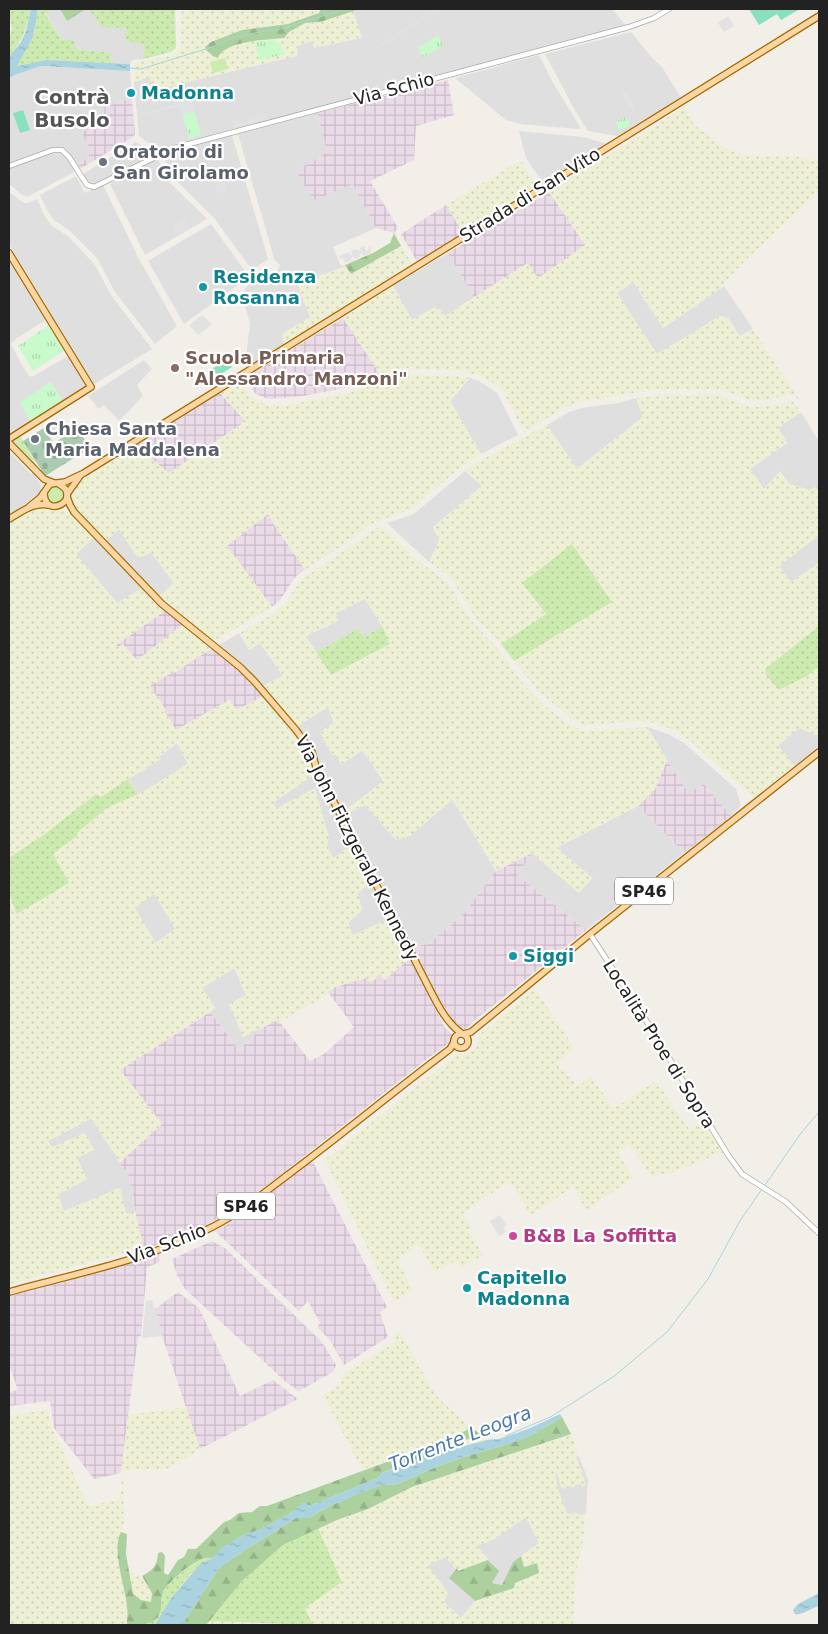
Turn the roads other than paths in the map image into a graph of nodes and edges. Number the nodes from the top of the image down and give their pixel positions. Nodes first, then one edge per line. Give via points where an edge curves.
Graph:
1 (669, 9) edge
2 (819, 16) edge
3 (9, 166) edge
4 (9, 253) edge
5 (9, 441) edge
6 (38, 473) junction
7 (84, 473) junction
8 (57, 484) junction
9 (44, 492) junction
10 (67, 495) junction
11 (49, 505) junction
12 (28, 506) junction
13 (60, 506) junction
14 (74, 512) junction
15 (9, 518) edge
16 (819, 752) edge
17 (590, 934) junction
18 (460, 1039) junction
19 (819, 1233) edge
20 (9, 1292) edge

1 - 3 street, Via Schio via 630,28 174,148 92,187 87,185 62,150 53,150
2 - 7 main road, Strada di San Vito
4 - 5 main road via 91,387
5 - 6 main road
6 - 8 main road via 46,481
6 - 9 main road
7 - 8 main road
7 - 10 main road
8 - 9 main road via 47,487
8 - 10 main road via 65,488
9 - 11 main road
9 - 12 main road
10 - 13 main road
10 - 14 main road, Via John Fitzgerald Kennedy
11 - 12 main road
11 - 13 main road
12 - 15 main road
13 - 14 main road, Via John Fitzgerald Kennedy
14 - 18 main road, Via John Fitzgerald Kennedy via 162,604 256,682 296,730 312,752 316,767 425,981
16 - 17 main road, SP46
17 - 18 main road, SP46
17 - 19 street, Località Proe di Sopra via 742,1174 786,1202
18 - 20 main road, Via Schio / SP46 via 237,1213 145,1255

